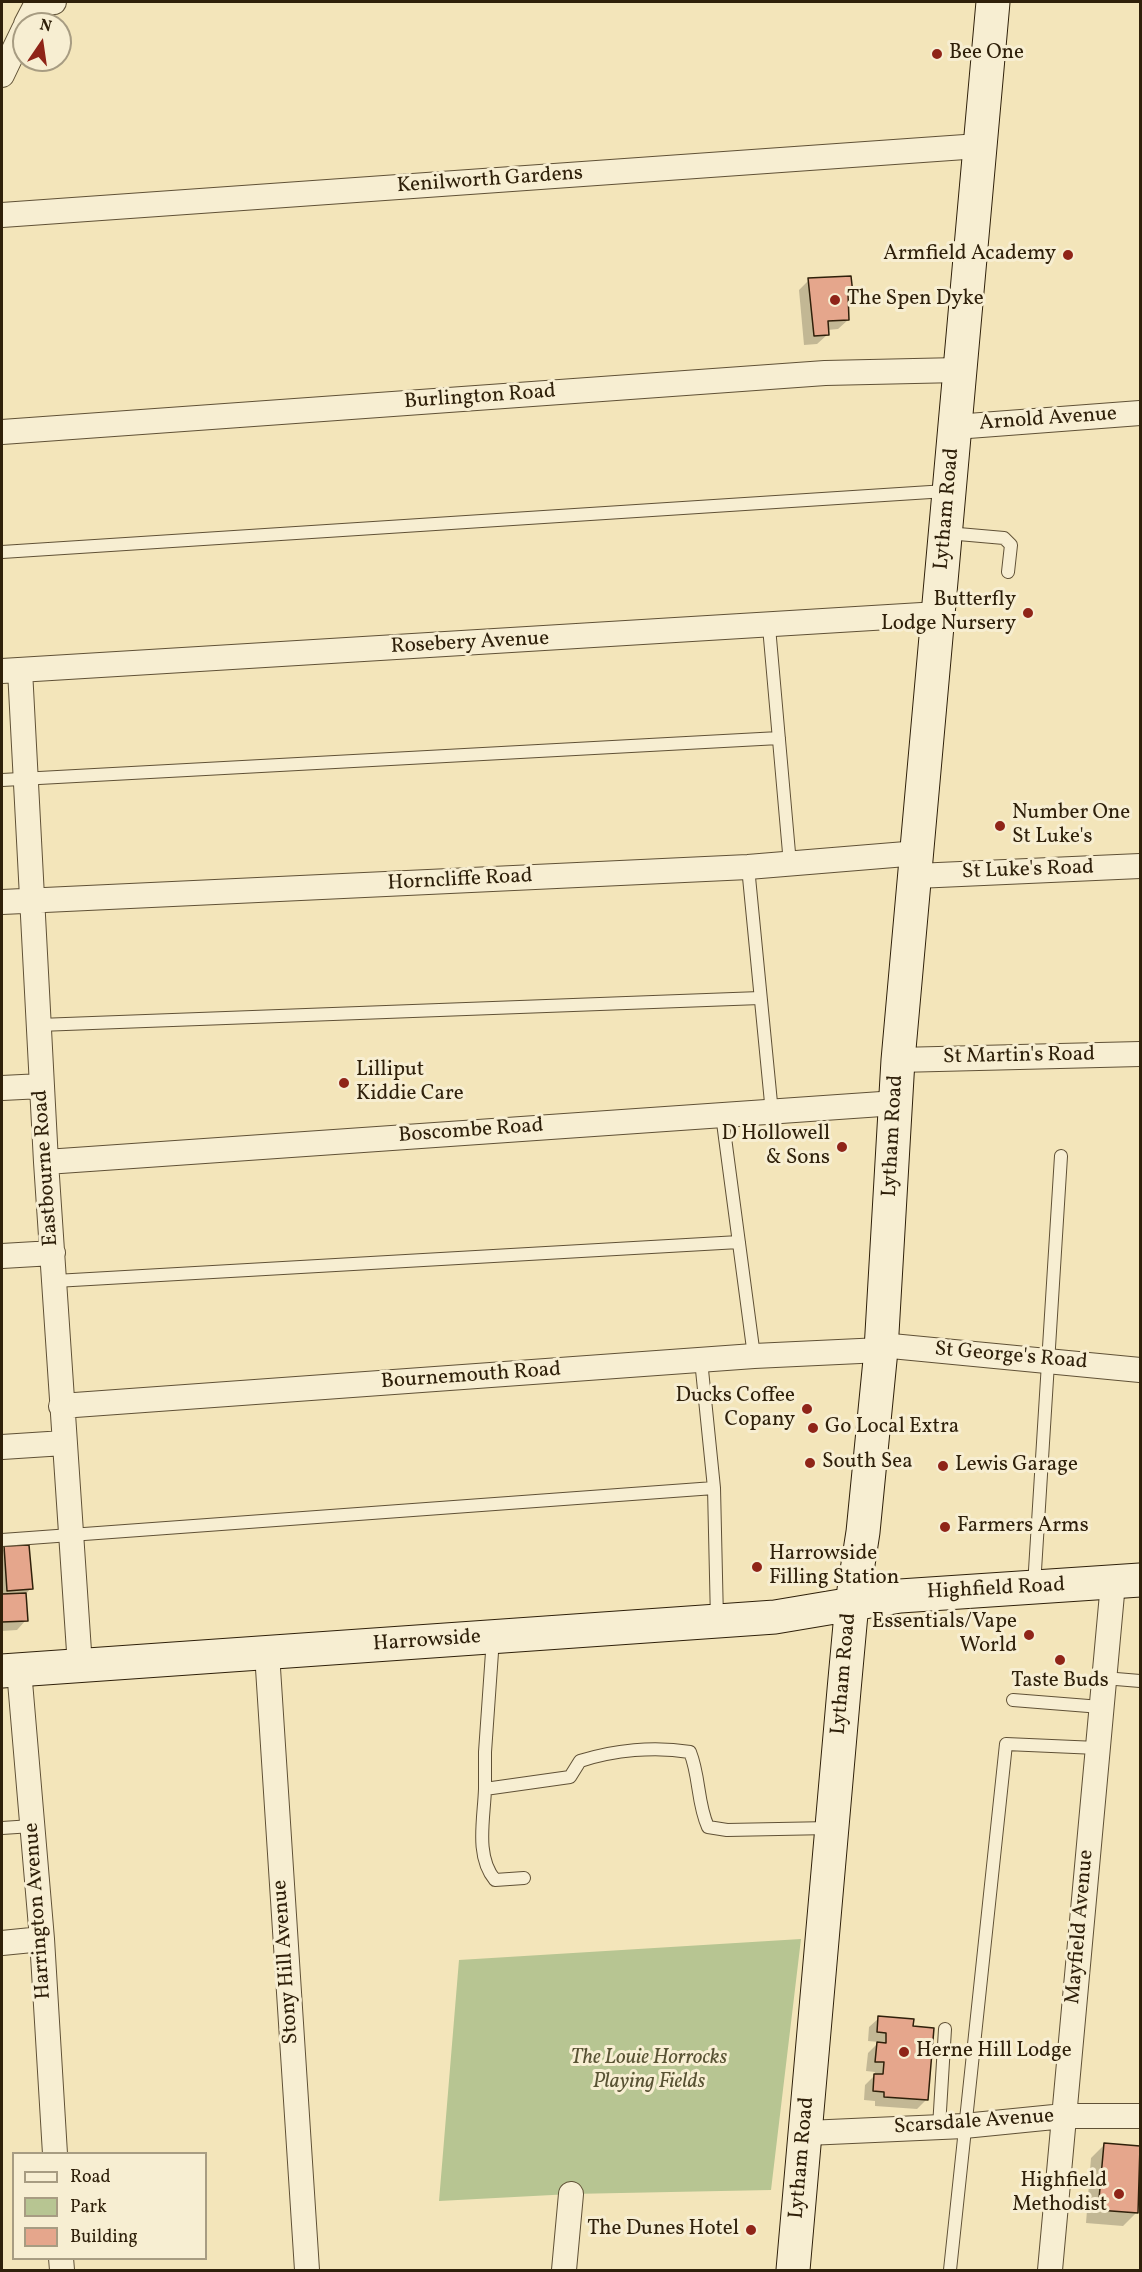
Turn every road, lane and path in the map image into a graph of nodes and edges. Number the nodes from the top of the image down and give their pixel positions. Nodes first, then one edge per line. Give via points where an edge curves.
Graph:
1 (993, 2) edge
2 (12, 54) edge
3 (2, 75) edge
4 (979, 146) junction
5 (2, 215) edge
6 (960, 370) junction
7 (1140, 413) edge
8 (955, 427) junction
9 (2, 432) edge
10 (951, 490) junction
11 (946, 532) junction
12 (2, 552) edge
13 (1008, 572) dead end
14 (938, 615) junction
15 (769, 627) junction
16 (11, 671) edge
17 (779, 738) junction
18 (2, 780) edge
19 (26, 780) junction
20 (790, 864) junction
21 (917, 864) junction
22 (1140, 866) edge
23 (748, 867) junction
24 (32, 901) junction
25 (2, 902) edge
26 (760, 998) junction
27 (39, 1025) junction
28 (1140, 1054) edge
29 (898, 1060) junction
30 (42, 1086) junction
31 (2, 1088) edge
32 (896, 1102) junction
33 (772, 1113) junction
34 (722, 1115) junction
35 (1061, 1156) dead end
36 (46, 1162) junction
37 (739, 1242) junction
38 (53, 1253) junction
39 (2, 1256) edge
40 (55, 1281) junction
41 (881, 1347) junction
42 (754, 1356) junction
43 (701, 1360) junction
44 (1048, 1361) junction
45 (1140, 1370) edge
46 (61, 1406) junction
47 (64, 1443) junction
48 (2, 1448) edge
49 (714, 1488) junction
50 (70, 1536) junction
51 (2, 1540) edge
52 (1126, 1581) edge
53 (1034, 1589) junction
54 (852, 1603) junction
55 (717, 1622) junction
56 (493, 1638) junction
57 (267, 1653) junction
58 (80, 1666) junction
59 (10, 1670) edge
60 (1104, 1678) junction
61 (1140, 1682) edge
62 (1013, 1700) dead end
63 (1101, 1707) junction
64 (1097, 1748) junction
65 (485, 1789) junction
66 (32, 1826) junction
67 (2, 1828) edge
68 (831, 1828) junction
69 (524, 1878) dead end
70 (42, 1939) junction
71 (2, 1943) edge
72 (945, 2029) dead end
73 (1064, 2116) junction
74 (1140, 2116) edge
75 (964, 2126) junction
76 (939, 2127) junction
77 (807, 2133) junction
78 (55, 2152) edge
79 (571, 2194) dead end
80 (307, 2271) edge
81 (564, 2271) edge
82 (794, 2271) edge
83 (950, 2271) edge
84 (1050, 2271) edge

1 - 4 main road, Lytham Road
2 - 3 street
4 - 5 street, Kenilworth Gardens
4 - 6 main road, Lytham Road
6 - 8 main road, Lytham Road
6 - 9 street, Burlington Road via 825,373
7 - 8 street, Arnold Avenue
8 - 10 main road, Lytham Road
10 - 11 main road, Lytham Road
10 - 12 lane
11 - 13 lane via 1004,538 1011,545
11 - 14 main road, Lytham Road
14 - 15 street, Rosebery Avenue
14 - 21 main road, Lytham Road
15 - 16 street, Rosebery Avenue
15 - 17 lane
16 - 19 street, Eastbourne Road
17 - 19 lane
17 - 20 lane
18 - 19 lane
19 - 24 street, Eastbourne Road
20 - 21 street, Horncliffe Road
20 - 23 street, Horncliffe Road
21 - 22 street, St Luke's Road
21 - 29 main road, Lytham Road
23 - 24 street, Horncliffe Road
23 - 26 lane
24 - 25 street, Horncliffe Road
24 - 27 street, Eastbourne Road
26 - 27 lane
26 - 33 lane
27 - 30 street, Eastbourne Road
28 - 29 street, St Martin's Road
29 - 32 main road, Lytham Road
30 - 31 street
30 - 36 street, Eastbourne Road
32 - 33 street, Boscombe Road
32 - 41 main road, Lytham Road
33 - 34 street, Boscombe Road
34 - 36 street, Boscombe Road
34 - 37 lane
35 - 44 lane
36 - 38 street, Eastbourne Road
37 - 40 lane
37 - 42 lane
38 - 39 street
38 - 40 street, Eastbourne Road
40 - 46 street, Eastbourne Road
41 - 42 street, Bournemouth Road
41 - 44 street, St George's Road
41 - 54 main road, Lytham Road
42 - 43 street, Bournemouth Road
43 - 46 street, Bournemouth Road
43 - 49 lane
44 - 45 street, St George's Road
44 - 53 lane
46 - 47 street, Eastbourne Road
47 - 48 street
47 - 50 street, Eastbourne Road
49 - 50 lane
49 - 55 lane
50 - 51 lane
50 - 58 street, Eastbourne Road
52 - 53 main road, Highfield Road
52 - 60 street, Mayfield Avenue
53 - 54 main road, Highfield Road via 912,1595
54 - 55 main road, Harrowside via 775,1617
54 - 68 main road, Lytham Road
55 - 56 main road, Harrowside
56 - 57 main road, Harrowside
56 - 65 lane
57 - 58 main road, Harrowside
57 - 80 street, Stony Hill Avenue
58 - 59 main road, Harrowside
59 - 66 street, Harrington Avenue
60 - 61 lane
60 - 63 street, Mayfield Avenue
62 - 63 lane
63 - 64 street, Mayfield Avenue
64 - 73 street, Mayfield Avenue
64 - 75 lane via 1006,1744
65 - 68 lane via 570,1777 580,1761 592,1757 671,1749 690,1752 708,1827
65 - 69 lane via 486,1868 495,1880
66 - 67 lane
66 - 70 street, Harrington Avenue
68 - 77 main road, Lytham Road
70 - 71 street
70 - 78 street, Harrington Avenue
72 - 76 lane
73 - 74 street, Scarsdale Avenue
73 - 75 street, Scarsdale Avenue
73 - 84 street, Mayfield Avenue
75 - 76 street, Scarsdale Avenue
75 - 83 lane
76 - 77 street, Scarsdale Avenue
77 - 82 main road, Lytham Road
79 - 81 street

